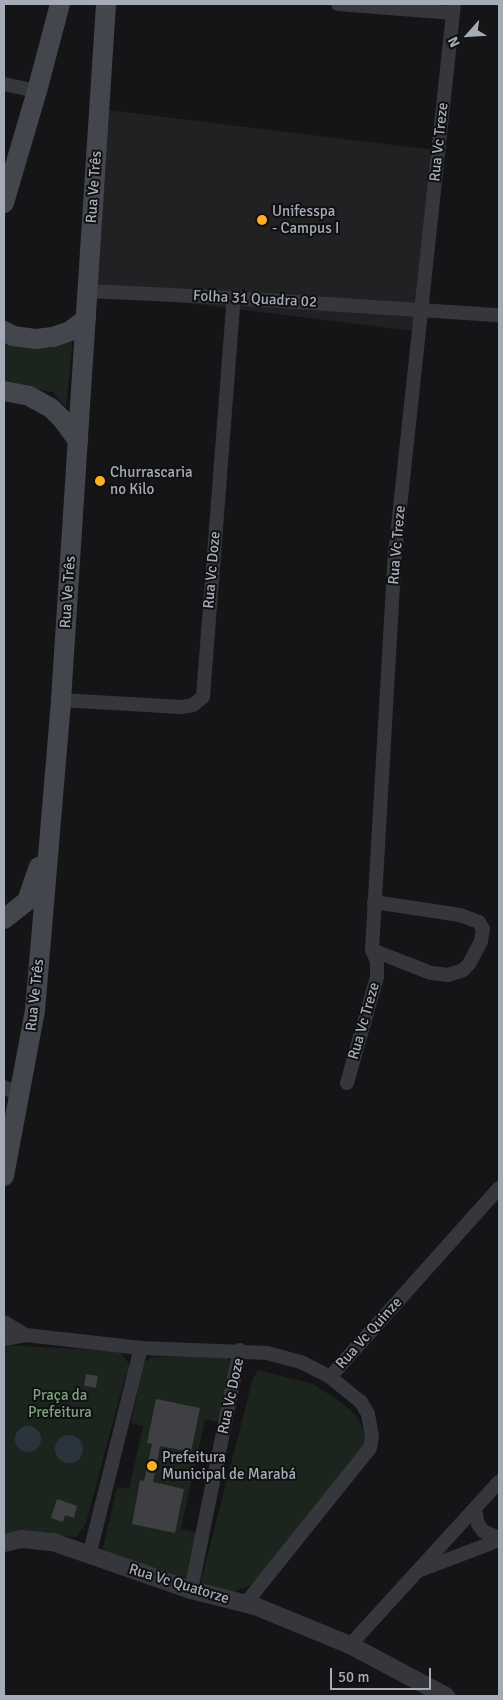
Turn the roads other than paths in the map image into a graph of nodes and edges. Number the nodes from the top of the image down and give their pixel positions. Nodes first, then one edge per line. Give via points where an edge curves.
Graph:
1 (60, 4) edge
2 (106, 4) edge
3 (338, 4) edge
4 (453, 8) edge
5 (4, 84) edge
6 (38, 91) junction
7 (4, 203) edge
8 (88, 291) junction
9 (234, 298) junction
10 (422, 309) junction
11 (499, 315) edge
12 (86, 319) junction
13 (4, 331) edge
14 (4, 391) edge
15 (78, 441) junction
16 (61, 700) junction
17 (48, 841) junction
18 (374, 902) junction
19 (4, 919) edge
20 (372, 950) junction
21 (347, 1082) dead end
22 (12, 1091) edge
23 (4, 1176) edge
24 (499, 1188) edge
25 (4, 1322) edge
26 (26, 1335) junction
27 (4, 1339) edge
28 (140, 1348) junction
29 (240, 1350) junction
30 (330, 1377) junction
31 (499, 1482) edge
32 (475, 1510) junction
33 (499, 1539) edge
34 (4, 1543) edge
35 (89, 1556) junction
36 (415, 1573) junction
37 (191, 1590) junction
38 (246, 1603) junction
39 (350, 1645) junction
40 (446, 1696) edge

1 - 6 main road
2 - 8 main road, Rua Ve Três
3 - 4 street
4 - 10 street, Rua Vc Treze
5 - 6 street
6 - 7 main road
8 - 9 street, Folha 31 Quadra 02
8 - 12 main road, Rua Ve Três
9 - 10 street, Folha 31 Quadra 02
9 - 16 street, Rua Vc Doze via 203,697 193,705 181,707
10 - 11 street, Folha 31 Quadra 02
10 - 18 street, Rua Vc Treze via 395,554
12 - 13 main road via 70,331 52,337 36,339 13,336
12 - 15 main road, Rua Ve Três
14 - 15 main road via 29,396 51,408
15 - 16 main road, Rua Ve Três
16 - 17 main road, Rua Ve Três
17 - 19 main road via 27,901
17 - 22 main road, Rua Ve Três via 35,1011
18 - 20 street, Rua Vc Treze
18 - 20 street via 460,915 478,922 483,929 481,941 469,964 463,970 448,975 432,973
20 - 21 street, Rua Vc Treze via 377,961 377,977
22 - 23 main road, Rua Ve Três
24 - 30 street, Rua Vc Quinze
25 - 26 street
26 - 27 street
26 - 28 street
28 - 29 street
28 - 35 street
29 - 30 street via 301,1362
29 - 37 street, Rua Vc Doze
30 - 38 street, Rua Vc Quinze via 361,1402 368,1414 372,1437 370,1448
31 - 32 street
32 - 33 street via 478,1524
32 - 36 street
33 - 36 street
34 - 35 street, Rua Vc Quatorze via 22,1539 53,1542
35 - 37 street, Rua Vc Quatorze
36 - 39 street
37 - 38 street, Rua Vc Quatorze
38 - 39 street, Rua Vc Quatorze
39 - 40 street, Rua Vc Quatorze

